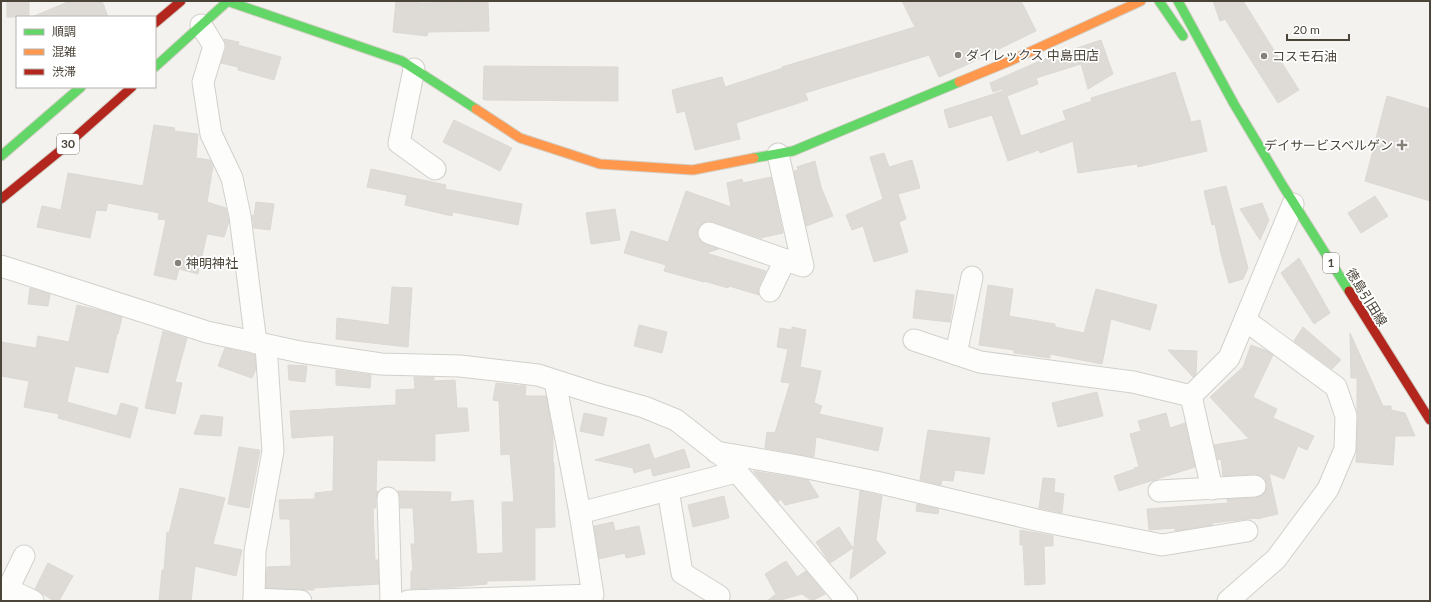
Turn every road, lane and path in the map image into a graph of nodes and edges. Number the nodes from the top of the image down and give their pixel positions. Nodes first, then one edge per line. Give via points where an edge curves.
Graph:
1 (181, 1) edge
2 (228, 1) edge
3 (1141, 1) edge
4 (1159, 1) edge
5 (1178, 1) edge
6 (156, 22) edge
7 (201, 25) junction
8 (1186, 41) dead end
9 (1196, 53) dead end
10 (156, 65) edge
11 (414, 69) junction
12 (80, 88) edge
13 (131, 88) edge
14 (1234, 104) junction
15 (778, 154) junction
16 (1, 156) edge
17 (435, 169) dead end
18 (1, 199) edge
19 (1294, 204) junction
20 (709, 233) dead end
21 (785, 260) junction
22 (1, 266) edge
23 (972, 277) dead end
24 (770, 291) dead end
25 (1245, 320) junction
26 (914, 340) dead end
27 (261, 344) junction
28 (956, 354) junction
29 (555, 381) junction
30 (1421, 393) edge
31 (1191, 396) junction
32 (1430, 420) edge
33 (716, 452) junction
34 (736, 472) junction
35 (1255, 486) dead end
36 (1212, 489) junction
37 (668, 490) junction
38 (1160, 491) dead end
39 (388, 498) dead end
40 (580, 513) junction
41 (1247, 531) dead end
42 (24, 556) dead end
43 (5, 595) edge
44 (594, 598) edge
45 (254, 600) edge
46 (33, 601) edge
47 (301, 601) edge
48 (391, 601) edge
49 (409, 601) edge
50 (718, 601) edge
51 (847, 601) edge
52 (1228, 601) edge

1 - 6 main road
2 - 7 main road
2 - 11 main road via 402,61
3 - 15 main road via 1010,61 793,151
4 - 8 main road
5 - 14 main road, 徳島引田線 / 1
7 - 10 main road
7 - 27 street via 214,46 203,82 211,134 232,178
9 - 14 main road, 徳島引田線 / 1
11 - 15 main road via 520,138 600,164 692,170
11 - 17 street via 399,143
12 - 16 main road
13 - 18 main road, 30
14 - 19 main road, 徳島引田線 / 1
15 - 21 street via 803,266
19 - 25 street
19 - 30 main road, 徳島引田線 / 1
20 - 21 street
21 - 24 street
22 - 27 street via 207,332
23 - 28 street
25 - 31 street via 1229,358
25 - 52 street via 1336,387 1346,416 1345,449 1328,489 1276,559
26 - 28 street
27 - 29 street via 381,364 476,368 538,374
27 - 45 street via 273,451 255,551
28 - 31 street via 980,362 1133,382
29 - 33 street via 644,407 676,420
29 - 40 street
30 - 32 main road, 徳島引田線 / 1
31 - 36 street
33 - 34 street
33 - 41 street via 876,482 1041,521 1162,545
34 - 37 street
34 - 51 street
35 - 36 street
36 - 38 street
37 - 40 street
37 - 50 street via 682,573 719,596
39 - 48 street
40 - 44 street
42 - 43 street
43 - 46 street
44 - 49 street
45 - 47 street

